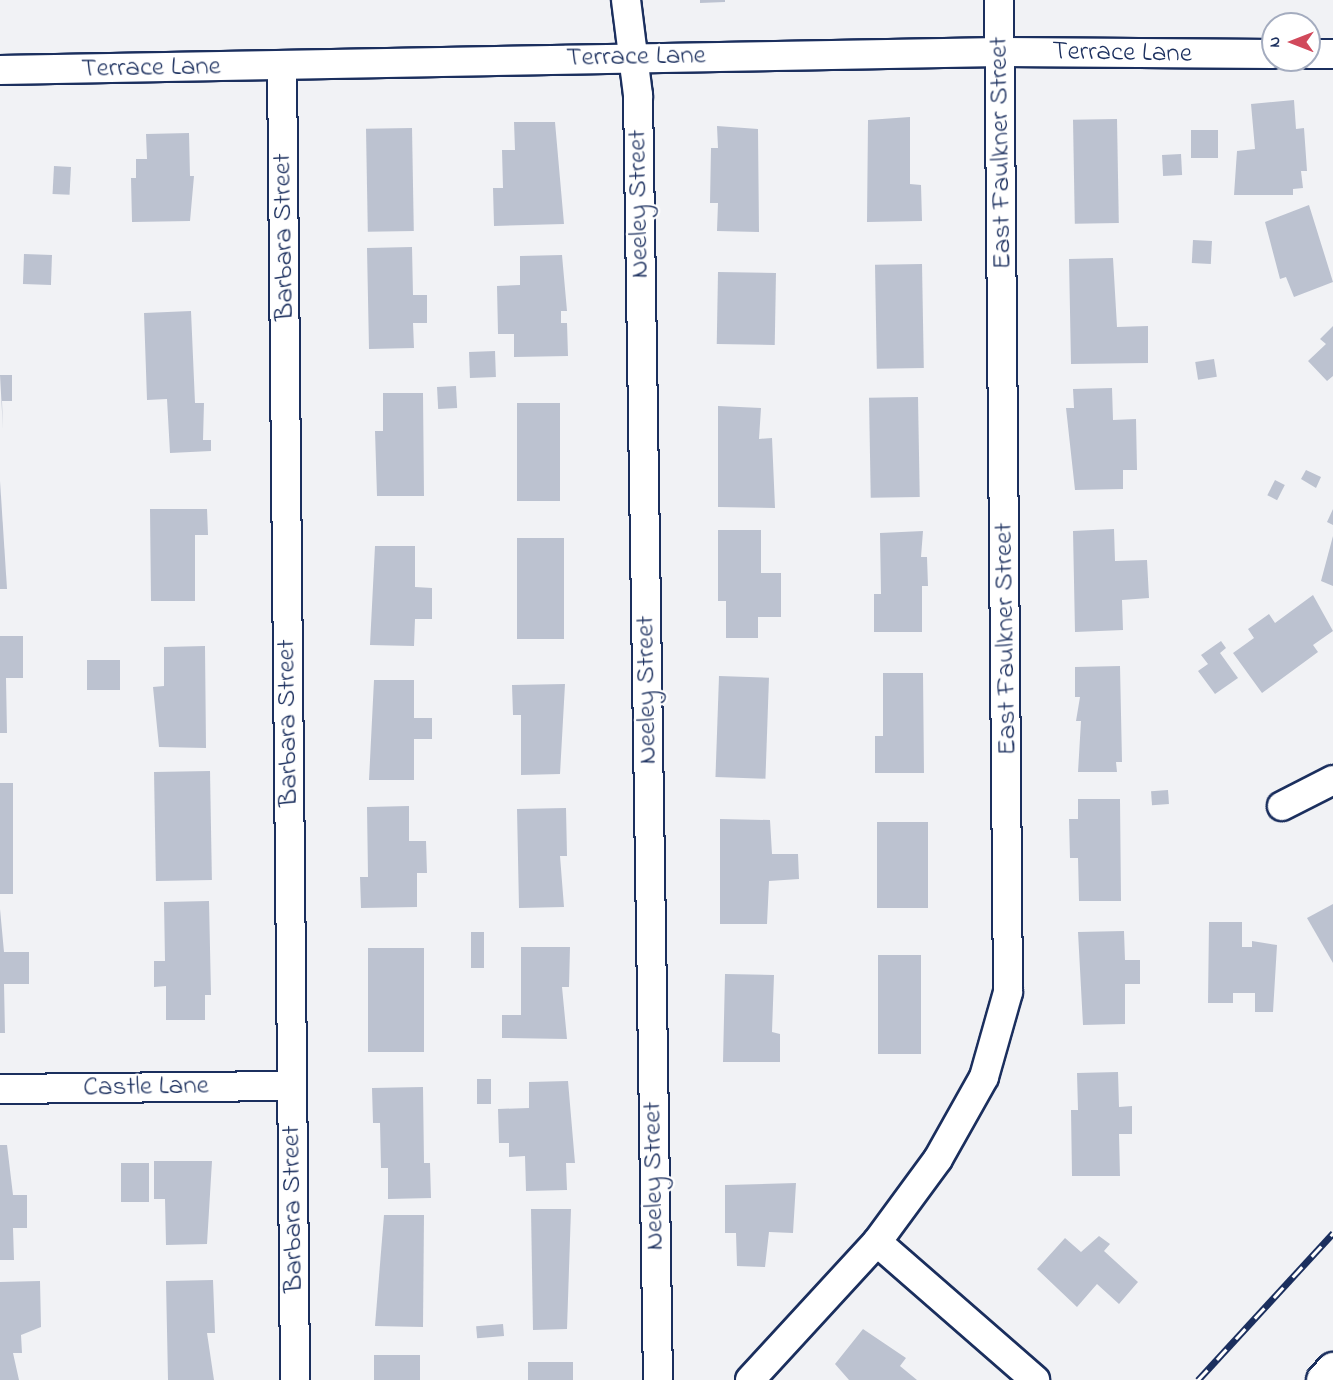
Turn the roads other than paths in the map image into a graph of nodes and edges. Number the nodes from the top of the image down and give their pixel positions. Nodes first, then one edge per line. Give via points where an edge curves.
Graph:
1 (626, 0) edge
2 (999, 0) edge
3 (1000, 51) junction
4 (1261, 54) edge
5 (632, 57) junction
6 (282, 67) junction
7 (0, 70) edge
8 (1333, 780) edge
9 (1282, 806) dead end
10 (292, 1086) junction
11 (0, 1089) edge
12 (877, 1242) junction
13 (1333, 1370) edge
14 (296, 1380) edge
15 (658, 1380) edge
16 (750, 1380) edge
17 (1035, 1380) edge
18 (1323, 1380) edge

1 - 5 street, Neeley Street
2 - 3 street, East Faulkner Street
3 - 4 street, Terrace Lane
3 - 5 street, Terrace Lane
3 - 12 street, East Faulkner Street via 1008,992 984,1077 938,1159
5 - 6 street, Terrace Lane
5 - 15 street, Neeley Street via 638,95
6 - 7 street, Terrace Lane
6 - 10 street, Barbara Street
8 - 9 street
10 - 11 street, Castle Lane
10 - 14 street, Barbara Street
12 - 16 street, East Faulkner Street
12 - 17 street
13 - 18 main road

